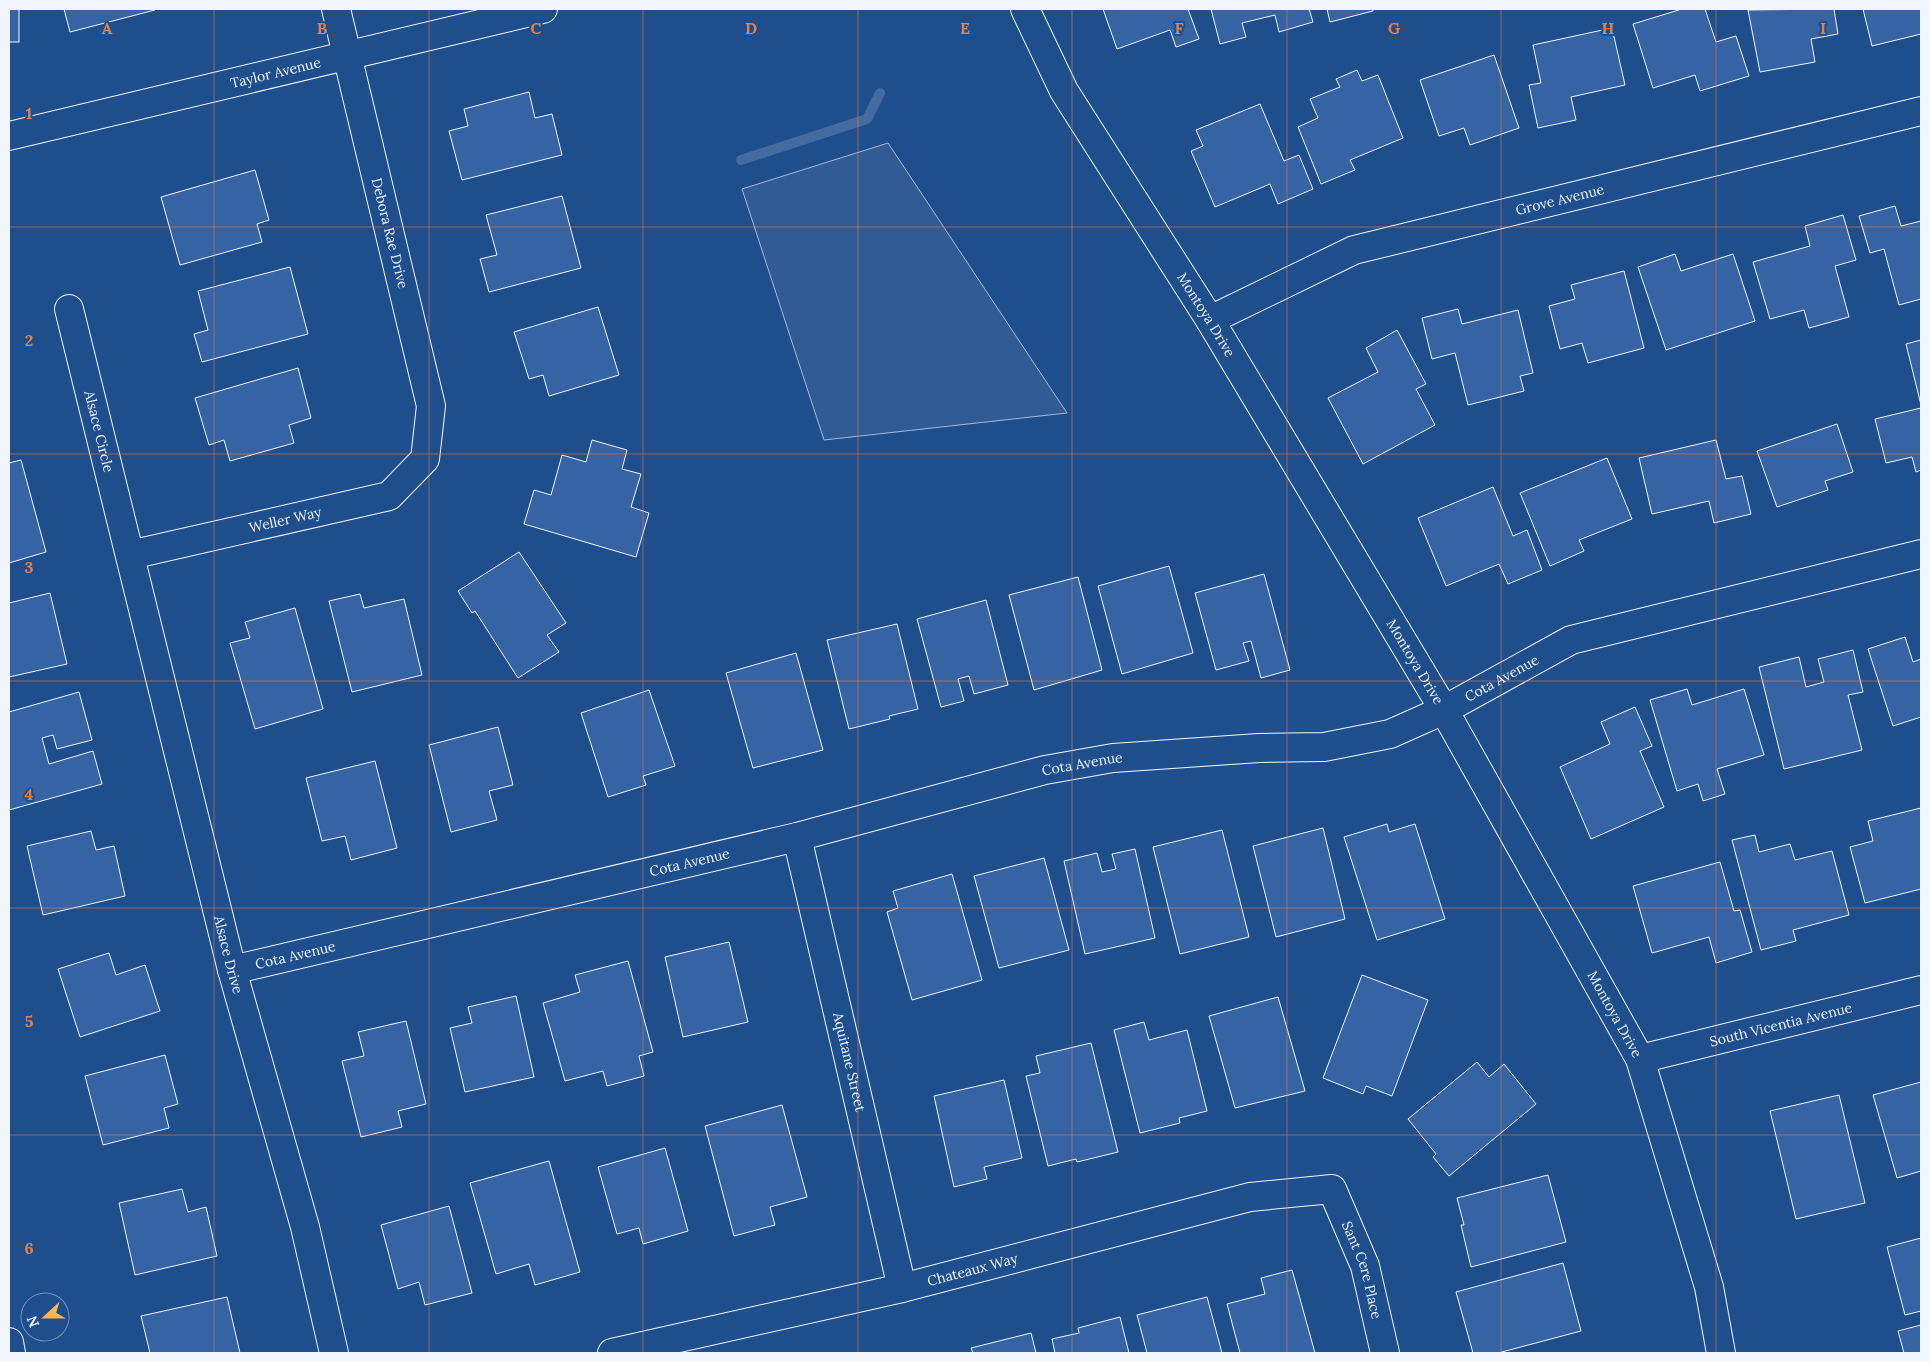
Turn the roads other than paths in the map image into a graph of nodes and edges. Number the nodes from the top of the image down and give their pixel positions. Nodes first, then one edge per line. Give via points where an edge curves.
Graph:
1 (336, 9) edge
2 (543, 9) edge
3 (1025, 9) edge
4 (348, 56) junction
5 (1921, 111) edge
6 (9, 136) edge
7 (69, 309) dead end
8 (1210, 320) junction
9 (425, 459) joint
10 (1921, 554) edge
11 (130, 555) junction
12 (1444, 710) junction
13 (797, 837) junction
14 (232, 970) junction
15 (1921, 990) edge
16 (1640, 1059) junction
17 (1332, 1189) joint
18 (902, 1288) junction
19 (9, 1342) edge
20 (12, 1353) edge
21 (334, 1353) edge
22 (612, 1353) edge
23 (1386, 1353) edge
24 (1721, 1353) edge

1 - 4 street, Debora Rae Drive
2 - 4 street, Taylor Avenue
3 - 8 street, Montoya Drive via 1064,91
4 - 6 street, Taylor Avenue
4 - 9 street, Debora Rae Drive via 431,406
5 - 8 street, Grove Avenue via 1354,250
7 - 11 street, Alsace Circle
8 - 12 street, Montoya Drive
9 - 11 street, Weller Way via 389,496
10 - 12 street, Cota Avenue via 1571,640
11 - 14 street, Alsace Drive
12 - 13 street, Cota Avenue via 1390,734 1324,747 1113,758 1045,770
12 - 16 street, Montoya Drive
13 - 14 street, Cota Avenue
13 - 18 street, Aquitane Street
14 - 21 street, Alsace Drive via 305,1227
15 - 16 street, South Vicentia Avenue
16 - 24 street, Montoya Drive via 1709,1286
17 - 18 street, Chateaux Way via 1250,1197
17 - 23 street, Sant Cere Place via 1365,1266
18 - 22 street, Chateaux Way
19 - 20 street

